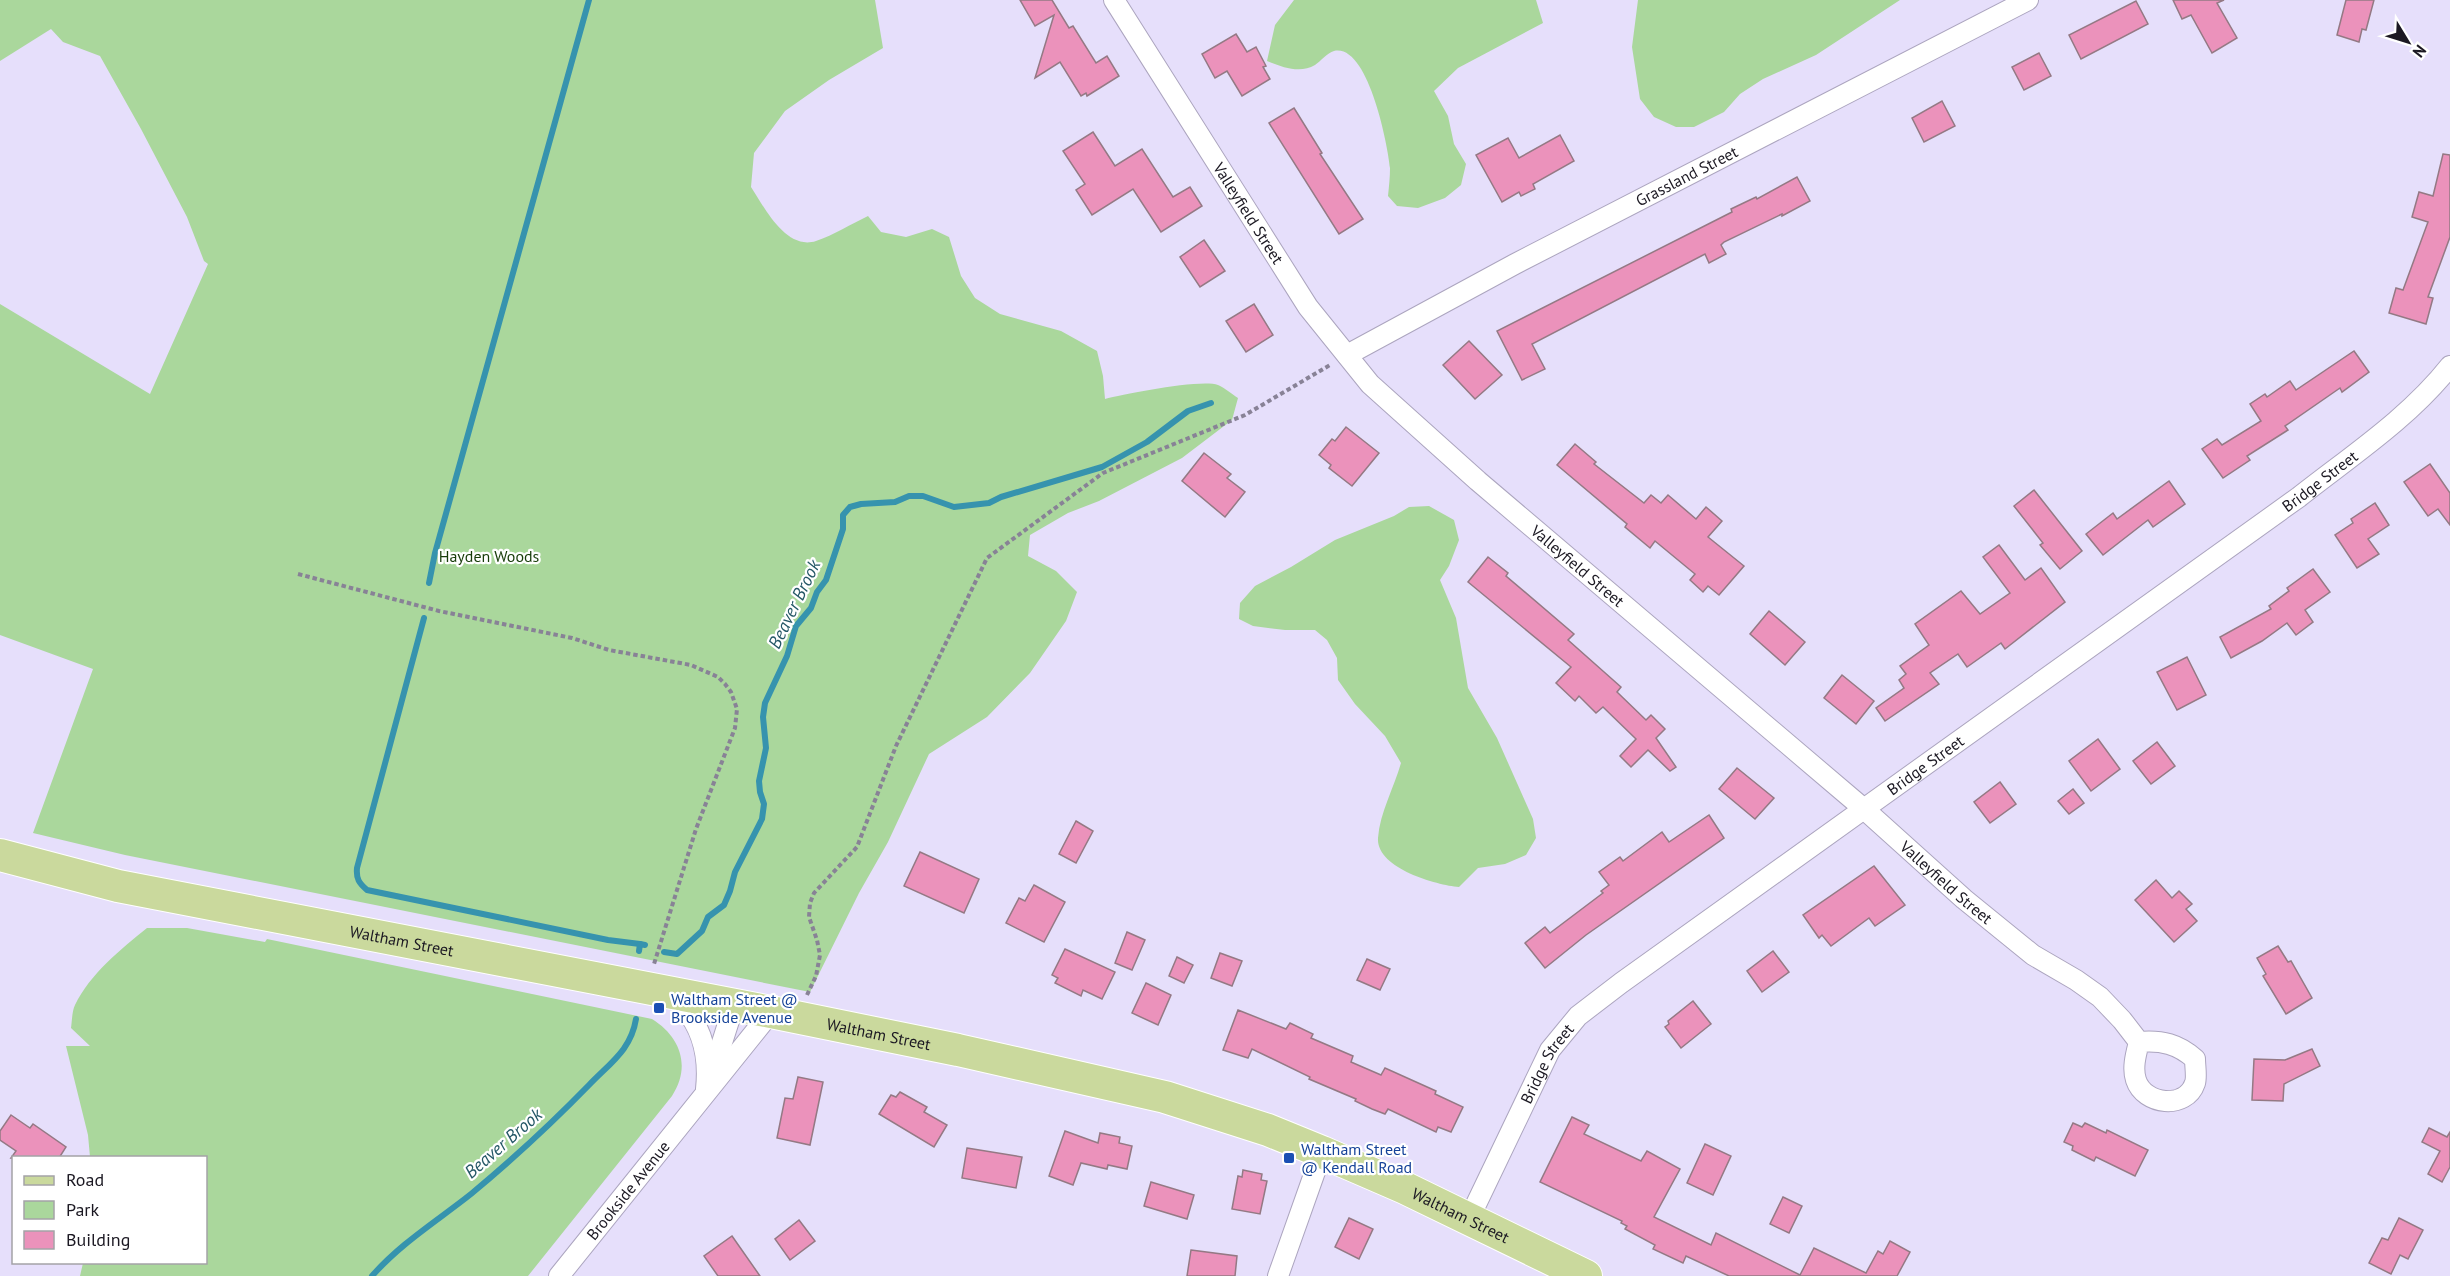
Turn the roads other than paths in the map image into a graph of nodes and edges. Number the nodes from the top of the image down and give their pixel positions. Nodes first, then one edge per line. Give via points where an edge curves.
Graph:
1 (1114, 0) edge
2 (2028, 0) edge
3 (1998, 7) edge
4 (1347, 355) junction
5 (2450, 366) edge
6 (1864, 809) junction
7 (0, 855) edge
8 (655, 989) junction
9 (734, 1005) junction
10 (771, 1012) junction
11 (2139, 1042) dead end
12 (705, 1089) junction
13 (696, 1106) junction
14 (1322, 1152) junction
15 (1469, 1219) junction
16 (559, 1276) edge
17 (1278, 1276) edge
18 (1586, 1276) edge

1 - 4 street, Valleyfield Street via 1308,307
2 - 3 street, Grassland Street
3 - 4 street, Grassland Street
4 - 6 street, Valleyfield Street via 1370,384 1478,481
5 - 6 street, Bridge Street via 2431,390 2385,430 2299,497
6 - 11 street, Valleyfield Street via 2033,955 2100,997
6 - 15 street, Bridge Street via 1578,1016 1550,1050
7 - 8 main road, Waltham Street via 118,886
8 - 9 main road, Waltham Street
8 - 12 street via 686,1010 700,1035 707,1063
9 - 10 main road, Waltham Street
9 - 12 street, Brookside Avenue
10 - 13 street, Brookside Avenue
10 - 14 main road, Waltham Street via 1159,1095
12 - 13 street, Brookside Avenue
13 - 16 street, Brookside Avenue
14 - 15 main road, Waltham Street
14 - 17 street
15 - 18 main road, Waltham Street

